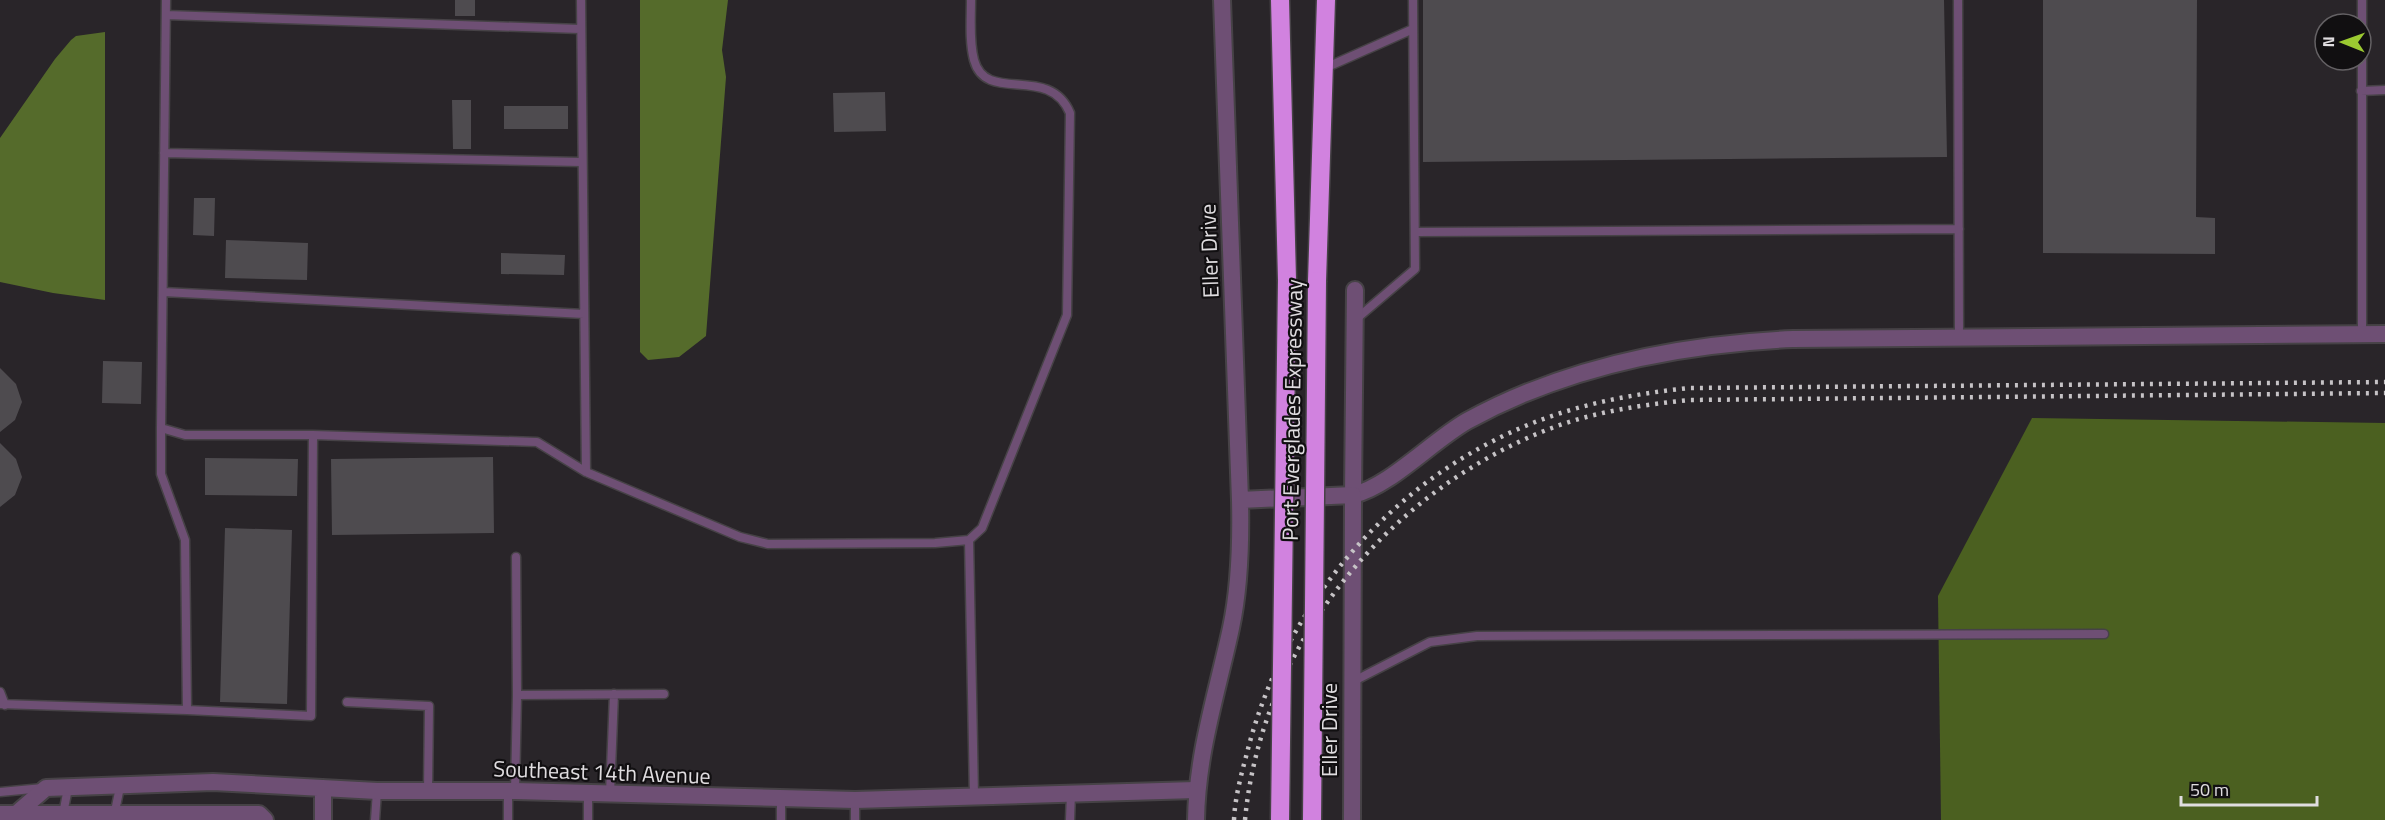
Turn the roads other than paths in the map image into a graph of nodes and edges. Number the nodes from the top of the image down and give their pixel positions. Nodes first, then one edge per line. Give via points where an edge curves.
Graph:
1 (166, 0) edge
2 (581, 0) edge
3 (971, 0) edge
4 (1222, 0) edge
5 (1280, 0) edge
6 (1326, 0) edge
7 (1413, 0) edge
8 (1958, 0) edge
9 (2362, 0) edge
10 (166, 15) junction
11 (580, 29) junction
12 (1413, 29) junction
13 (1325, 68) junction
14 (2385, 90) edge
15 (2361, 91) junction
16 (164, 153) junction
17 (581, 162) junction
18 (1959, 229) junction
19 (1415, 232) junction
20 (1355, 290) dead end
21 (163, 292) junction
22 (584, 314) junction
23 (1354, 320) junction
24 (2362, 334) junction
25 (2385, 334) edge
26 (1959, 338) junction
27 (161, 428) junction
28 (313, 435) junction
29 (586, 472) junction
30 (1353, 495) junction
31 (1240, 500) junction
32 (969, 540) junction
33 (516, 557) dead end
34 (2104, 634) dead end
35 (1352, 683) junction
36 (0, 692) edge
37 (614, 694) junction
38 (664, 694) dead end
39 (517, 695) junction
40 (346, 702) dead end
41 (3, 704) edge
42 (187, 710) junction
43 (120, 787) junction
44 (46, 788) junction
45 (68, 788) junction
46 (323, 788) junction
47 (1196, 790) junction
48 (377, 791) junction
49 (428, 791) junction
50 (511, 791) junction
51 (0, 792) edge
52 (1071, 792) junction
53 (588, 793) junction
54 (610, 794) junction
55 (974, 796) junction
56 (781, 800) junction
57 (855, 801) junction
58 (63, 814) junction
59 (11, 816) edge
60 (113, 817) edge
61 (194, 817) edge
62 (265, 820) edge
63 (322, 820) edge
64 (375, 820) edge
65 (508, 820) edge
66 (588, 820) edge
67 (781, 820) edge
68 (855, 820) edge
69 (1070, 820) edge
70 (1196, 820) edge
71 (1280, 820) edge
72 (1312, 820) edge
73 (1352, 820) edge

1 - 10 lane
2 - 11 lane
3 - 32 lane via 974,62 984,75 1001,84 1051,90 1064,99 1070,113 1070,290 1067,315 982,528
4 - 31 street, Eller Drive
5 - 71 highway, Port Everglades Expressway, bridge via 1287,280
6 - 13 highway, Port Everglades Expressway
7 - 12 lane
8 - 18 lane
9 - 15 lane
10 - 11 lane
10 - 16 lane
11 - 17 lane
12 - 13 lane
12 - 19 lane
13 - 72 highway, Port Everglades Expressway, bridge via 1317,281
14 - 15 lane
15 - 24 lane
16 - 17 lane
16 - 21 lane
17 - 22 lane
18 - 19 lane
18 - 26 lane
19 - 23 lane via 1415,268
20 - 23 street, Eller Drive
21 - 22 lane
21 - 27 lane
22 - 29 lane
23 - 30 street, Eller Drive
24 - 25 street
24 - 26 street
26 - 30 street via 1752,341 1609,365 1547,384 1491,409 1434,442 1378,485
27 - 28 lane via 184,435
27 - 42 lane via 162,474 184,540
28 - 29 lane via 537,442
28 - 42 lane via 311,716
29 - 32 lane via 740,537 768,544
30 - 31 street
30 - 35 street, Eller Drive
31 - 47 street, Eller Drive via 1235,606 1205,731
32 - 55 lane
33 - 39 lane
34 - 35 lane via 1477,636 1430,642
35 - 73 street, Eller Drive
36 - 41 lane
37 - 38 lane
37 - 39 lane
37 - 54 lane
39 - 50 lane
40 - 49 lane via 429,706
41 - 42 lane
43 - 45 street, Southeast 14th Avenue
43 - 46 street, Southeast 14th Avenue via 213,782
43 - 60 lane
44 - 45 street, Southeast 14th Avenue
44 - 51 lane
44 - 59 street
45 - 58 lane
46 - 48 street, Southeast 14th Avenue
46 - 63 street
47 - 52 street, Southeast 14th Avenue
47 - 70 street, Eller Drive
48 - 49 street, Southeast 14th Avenue
48 - 64 lane
49 - 50 street, Southeast 14th Avenue
50 - 53 street, Southeast 14th Avenue
50 - 65 lane
52 - 55 street, Southeast 14th Avenue
52 - 69 lane
53 - 54 street, Southeast 14th Avenue
53 - 66 lane
54 - 56 street, Southeast 14th Avenue
55 - 57 street, Southeast 14th Avenue
56 - 57 street, Southeast 14th Avenue
56 - 67 lane
57 - 68 lane
58 - 59 street
58 - 60 street
60 - 61 street
61 - 62 street via 259,814

